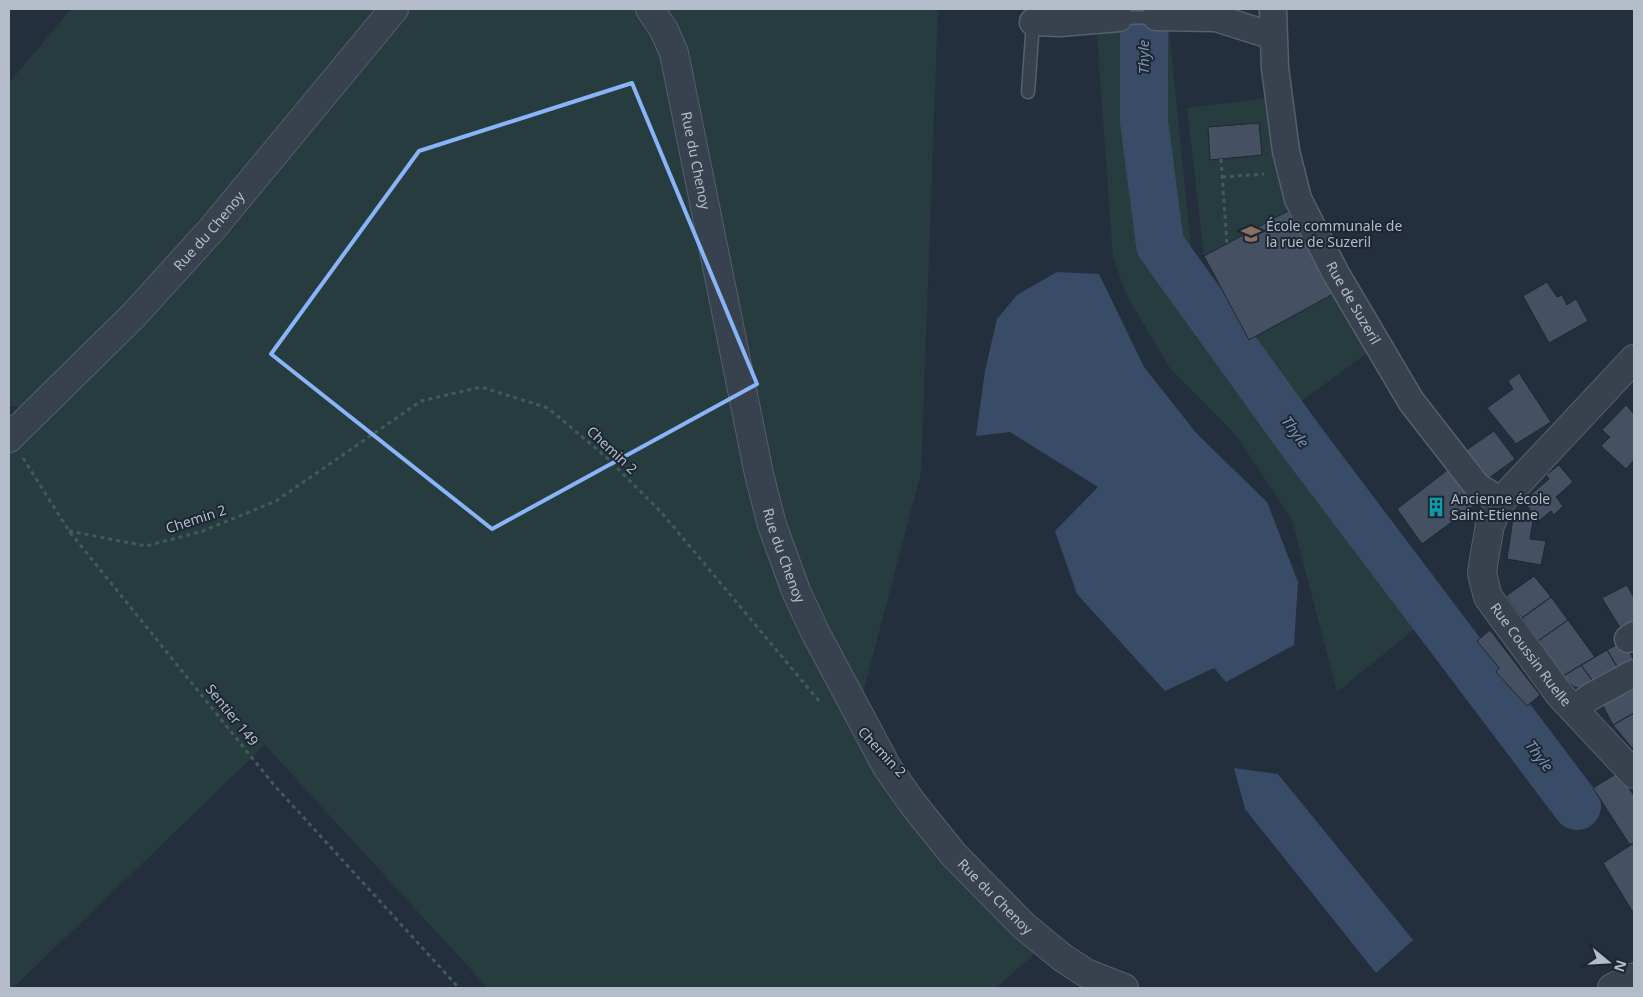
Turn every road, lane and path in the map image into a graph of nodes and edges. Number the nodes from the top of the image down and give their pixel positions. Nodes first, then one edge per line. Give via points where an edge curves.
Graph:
1 (394, 9) edge
2 (650, 9) edge
3 (1273, 9) edge
4 (1156, 17) joint
5 (1119, 18) joint
6 (1033, 22) joint
7 (1273, 36) junction
8 (1028, 92) dead end
9 (1221, 159) dead end
10 (1267, 174) dead end
11 (1222, 177) junction
12 (1227, 244) dead end
13 (1634, 359) edge
14 (9, 439) edge
15 (1501, 501) junction
16 (69, 531) junction
17 (1634, 673) edge
18 (822, 704) dead end
19 (1574, 709) junction
20 (1634, 774) edge
21 (1634, 977) edge
22 (458, 988) edge
23 (1124, 988) edge
24 (1612, 988) edge

1 - 14 street, Rue du Chenoy via 212,229 134,314
2 - 23 street, Rue du Chenoy via 674,53 758,474 772,525 815,632 887,766 933,831 985,888 1042,942 1086,973
3 - 7 street, Rue de Suzeril
4 - 5 lane
4 - 7 street via 1216,18
5 - 6 street
6 - 8 lane
7 - 15 street, Rue de Suzeril via 1286,151 1298,198 1335,272 1411,401 1477,486
9 - 11 path
10 - 11 path
11 - 12 path
13 - 15 street, Rue Coussin Ruelle
14 - 16 path, Sentier 149
15 - 19 street, Rue Coussin Ruelle via 1490,525 1482,573 1484,587 1499,614
16 - 18 path, Chemin 2 via 146,546 203,531 276,501 421,401 481,388 548,408 606,457 662,513
16 - 22 path, Sentier 149 via 274,785
17 - 19 street
19 - 20 street, Rue Coussin Ruelle
21 - 24 street

